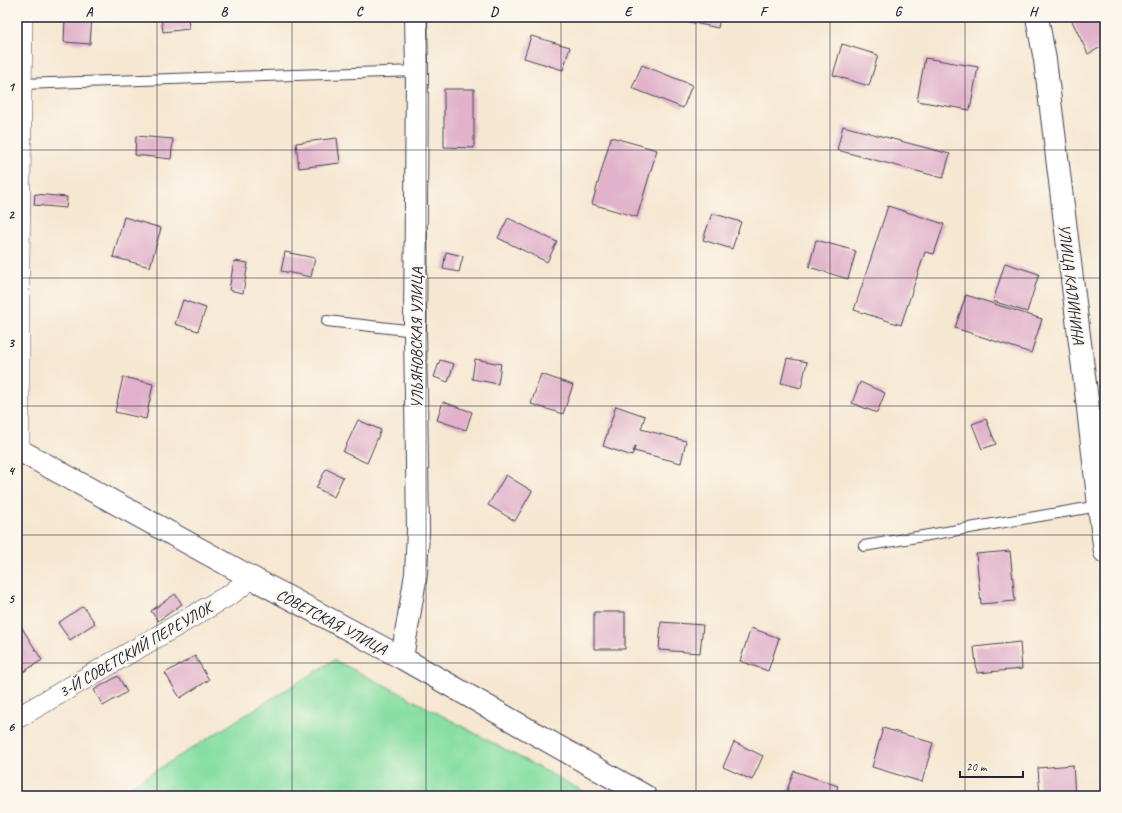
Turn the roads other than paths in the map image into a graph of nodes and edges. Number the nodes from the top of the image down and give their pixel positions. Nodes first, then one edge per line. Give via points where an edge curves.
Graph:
1 (22, 17) edge
2 (416, 17) edge
3 (1037, 17) edge
4 (417, 71) junction
5 (21, 84) junction
6 (327, 321) dead end
7 (415, 331) junction
8 (18, 450) edge
9 (1099, 506) junction
10 (864, 546) dead end
11 (1105, 552) edge
12 (252, 578) junction
13 (402, 658) junction
14 (17, 718) edge
15 (645, 796) edge

1 - 5 street
2 - 4 street, УЛЬЯНОВСКАЯ УЛИЦА
3 - 9 street, УЛИЦА КАЛИНИНА via 1045,60
4 - 5 lane
4 - 7 street, УЛЬЯНОВСКАЯ УЛИЦА
5 - 8 street
6 - 7 lane
7 - 13 street, УЛЬЯНОВСКАЯ УЛИЦА via 418,530 416,574
8 - 12 street, СОВЕТСКАЯ УЛИЦА
9 - 10 lane
9 - 11 street, УЛИЦА КАЛИНИНА
12 - 13 street, СОВЕТСКАЯ УЛИЦА
12 - 14 street, 3-Й СОВЕТСКИЙ ПЕРЕУЛОК via 231,594
13 - 15 street, СОВЕТСКАЯ УЛИЦА

